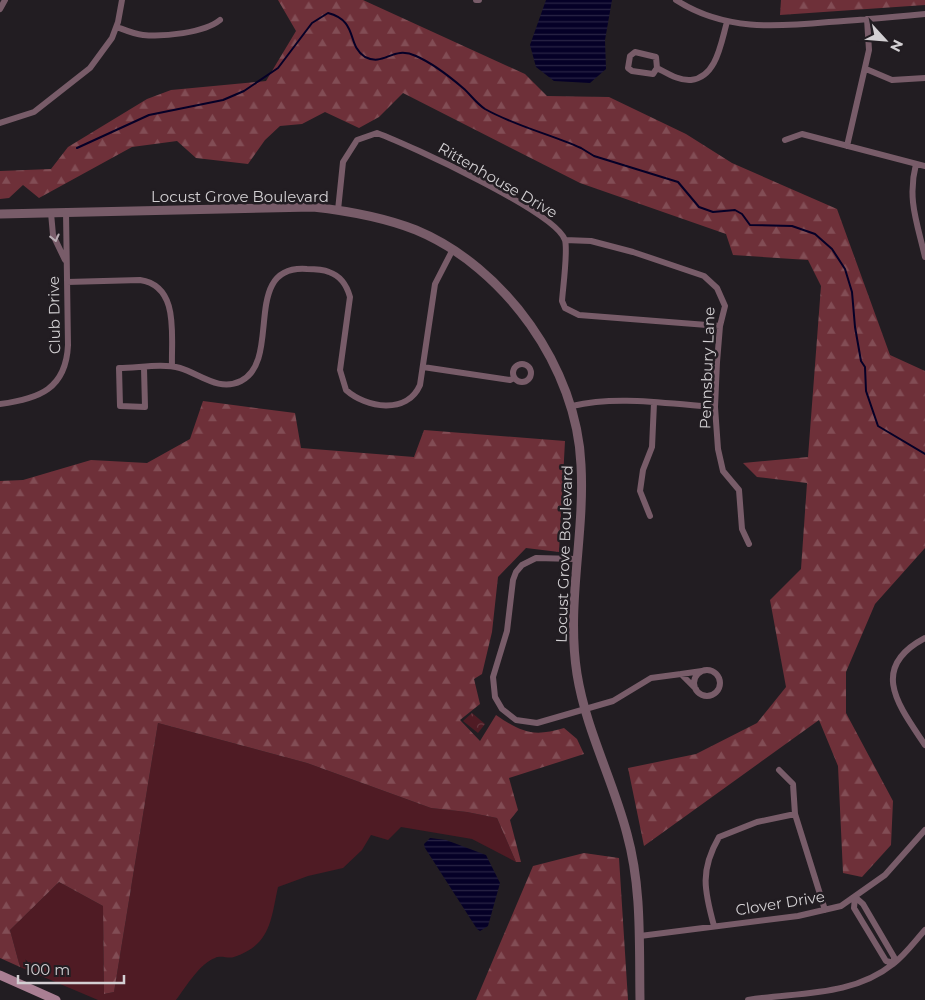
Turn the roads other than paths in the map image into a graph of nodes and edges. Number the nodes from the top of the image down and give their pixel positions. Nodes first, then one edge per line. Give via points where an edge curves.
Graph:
1 (5, 0) edge
2 (122, 0) edge
3 (676, 0) edge
4 (0, 9) edge
5 (925, 14) edge
6 (867, 19) junction
7 (220, 20) dead end
8 (727, 22) junction
9 (117, 27) junction
10 (657, 68) junction
11 (866, 69) junction
12 (925, 78) edge
13 (0, 123) edge
14 (785, 140) dead end
15 (847, 146) junction
16 (916, 164) junction
17 (925, 166) edge
18 (338, 210) junction
19 (66, 212) junction
20 (52, 213) junction
21 (0, 214) edge
22 (565, 240) junction
23 (452, 251) junction
24 (925, 257) edge
25 (65, 261) junction
26 (67, 282) junction
27 (720, 326) junction
28 (172, 366) junction
29 (423, 367) junction
30 (144, 368) junction
31 (514, 378) dead end
32 (654, 403) junction
33 (0, 404) edge
34 (572, 406) junction
35 (715, 407) junction
36 (650, 516) dead end
37 (749, 544) dead end
38 (576, 559) junction
39 (925, 638) edge
40 (703, 671) junction
41 (681, 674) junction
42 (696, 689) junction
43 (584, 710) junction
44 (924, 743) edge
45 (779, 770) dead end
46 (795, 814) junction
47 (925, 830) edge
48 (855, 897) junction
49 (826, 910) junction
50 (714, 926) junction
51 (925, 930) edge
52 (640, 936) junction
53 (894, 963) junction
54 (0, 975) edge
55 (56, 1000) edge
56 (640, 1000) edge
57 (748, 1000) edge

1 - 4 street
2 - 9 street
3 - 8 street via 702,14
5 - 6 street
6 - 8 street via 770,26
6 - 11 street via 869,50
7 - 9 street via 202,30 150,35
8 - 10 street via 718,53 704,75 691,80
9 - 13 street via 105,50 84,74 34,112
10 - 10 street via 656,57 635,52 630,56 628,68 632,71 653,74
11 - 12 street via 892,80
11 - 15 street
14 - 15 street via 802,134
15 - 16 street
16 - 17 street
16 - 24 street via 911,198
18 - 19 street, Locust Grove Boulevard via 313,206
18 - 22 street, Rittenhouse Drive via 343,162 358,140 377,133 414,147 530,209 557,227
18 - 23 street, Locust Grove Boulevard via 418,231
19 - 20 street, Locust Grove Boulevard
19 - 25 street, Club Drive
20 - 21 street, Locust Grove Boulevard
20 -> 25 street via 54,235
22 - 27 street, Pennsbury Lane via 591,241 704,276 717,288 725,306
22 - 27 street, Rittenhouse Drive via 562,301 565,308 580,315
23 - 29 street via 434,284
23 - 34 street, Locust Grove Boulevard via 484,274 529,322
25 - 26 street, Club Drive
26 - 28 street via 140,280 158,287 170,309
26 - 33 street, Club Drive via 68,351 62,374 39,396
27 - 35 street, Pennsbury Lane
28 - 29 street via 224,385 249,376 259,359 272,285 287,271 302,268 332,273 347,286 350,305 340,370 343,384 350,394 364,402 392,406 403,403 418,389
28 - 30 street
29 - 31 street
30 - 30 street via 119,368 120,406 145,407
32 - 34 street via 603,401
32 - 35 street
32 - 36 street via 652,447 643,470 640,491
34 - 38 street, Locust Grove Boulevard via 582,475
35 - 37 street, Pennsbury Lane via 723,471 739,490 742,529
38 - 43 street, Locust Grove Boulevard via 573,634
38 - 43 street via 536,558 516,572 508,631 494,671 493,684 495,697 502,709 520,721 537,723
39 - 44 street via 912,645 896,664 892,680 901,710
40 - 41 street
40 - 42 street via 696,677
40 - 42 street via 711,670 718,675 720,687 711,696 702,695
41 - 42 street
41 - 43 street via 651,678 612,700
43 - 52 street, Locust Grove Boulevard via 629,841 637,888
45 - 46 street via 792,784
46 - 49 street
46 - 50 street via 757,822 719,836 708,856 706,870 706,899
47 - 48 street, Clover Drive via 885,875
48 - 49 street, Clover Drive
48 - 53 street via 863,904 894,956
48 - 53 street via 854,908 886,961
49 - 50 street, Clover Drive
50 - 52 street, Clover Drive
51 - 53 street
52 - 56 street, Locust Grove Boulevard
53 - 57 street via 860,982 837,989
54 - 55 main road

